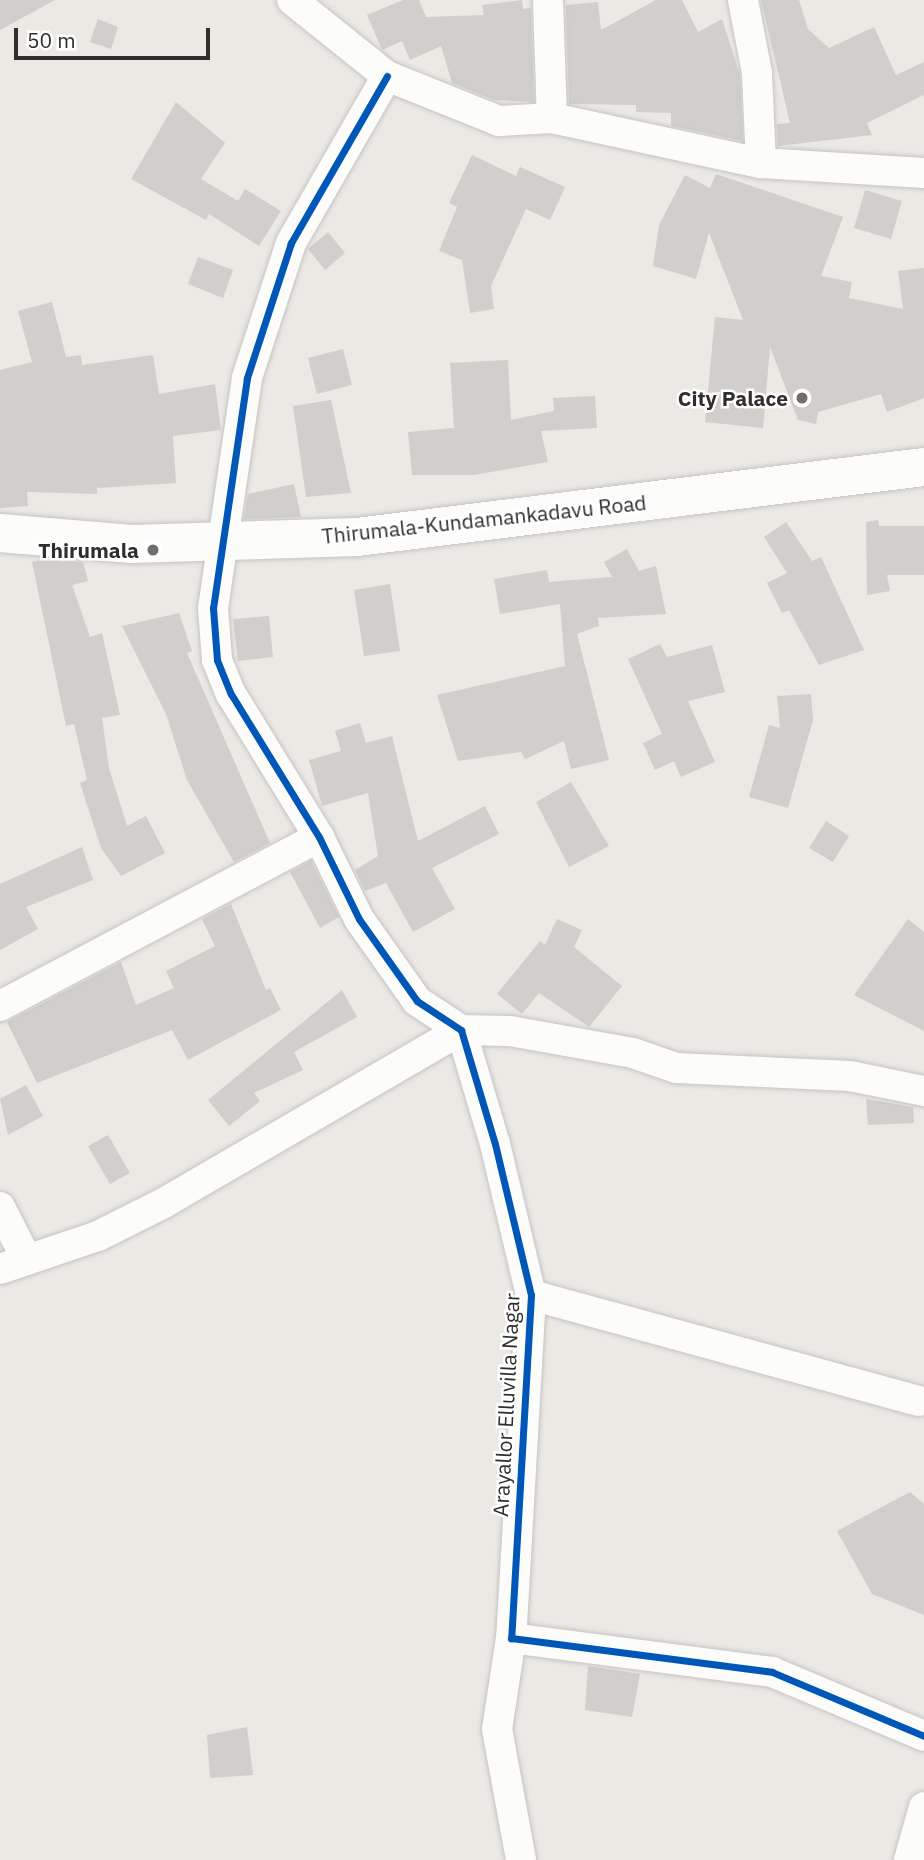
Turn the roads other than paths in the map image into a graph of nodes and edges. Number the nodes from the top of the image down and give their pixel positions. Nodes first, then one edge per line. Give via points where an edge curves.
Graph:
1 (292, 0) edge
2 (548, 0) edge
3 (743, 0) edge
4 (387, 76) junction
5 (552, 118) junction
6 (761, 163) junction
7 (924, 173) edge
8 (924, 467) edge
9 (0, 533) edge
10 (225, 542) junction
11 (319, 837) junction
12 (0, 1006) edge
13 (461, 1030) junction
14 (924, 1091) edge
15 (0, 1207) edge
16 (14, 1264) edge
17 (531, 1295) junction
18 (919, 1401) dead end
19 (512, 1638) junction
20 (924, 1736) edge
21 (924, 1807) edge
22 (521, 1860) edge
23 (909, 1860) edge

1 - 4 street
2 - 5 street
3 - 6 street via 757,73
4 - 5 street via 499,121
4 - 10 street via 291,243 247,378
5 - 6 street
6 - 7 street
8 - 10 main road, Thirumala-Kundamankadavu Road via 357,537
9 - 10 main road, Thirumala-Kundamankadavu Road via 132,544
10 - 11 street via 213,608 217,660 231,694
11 - 12 street
11 - 13 street via 359,919 416,1001
13 - 14 street via 510,1031 634,1053 676,1068 850,1076
13 - 16 street via 162,1204 98,1236
13 - 17 street, Arayallor Elluvilla Nagar
15 - 16 street
17 - 18 street
17 - 19 street, Arayallor Elluvilla Nagar
19 - 20 street via 772,1672
19 - 22 street, Arayallor Elluvilla Nagar via 497,1730
21 - 23 street

